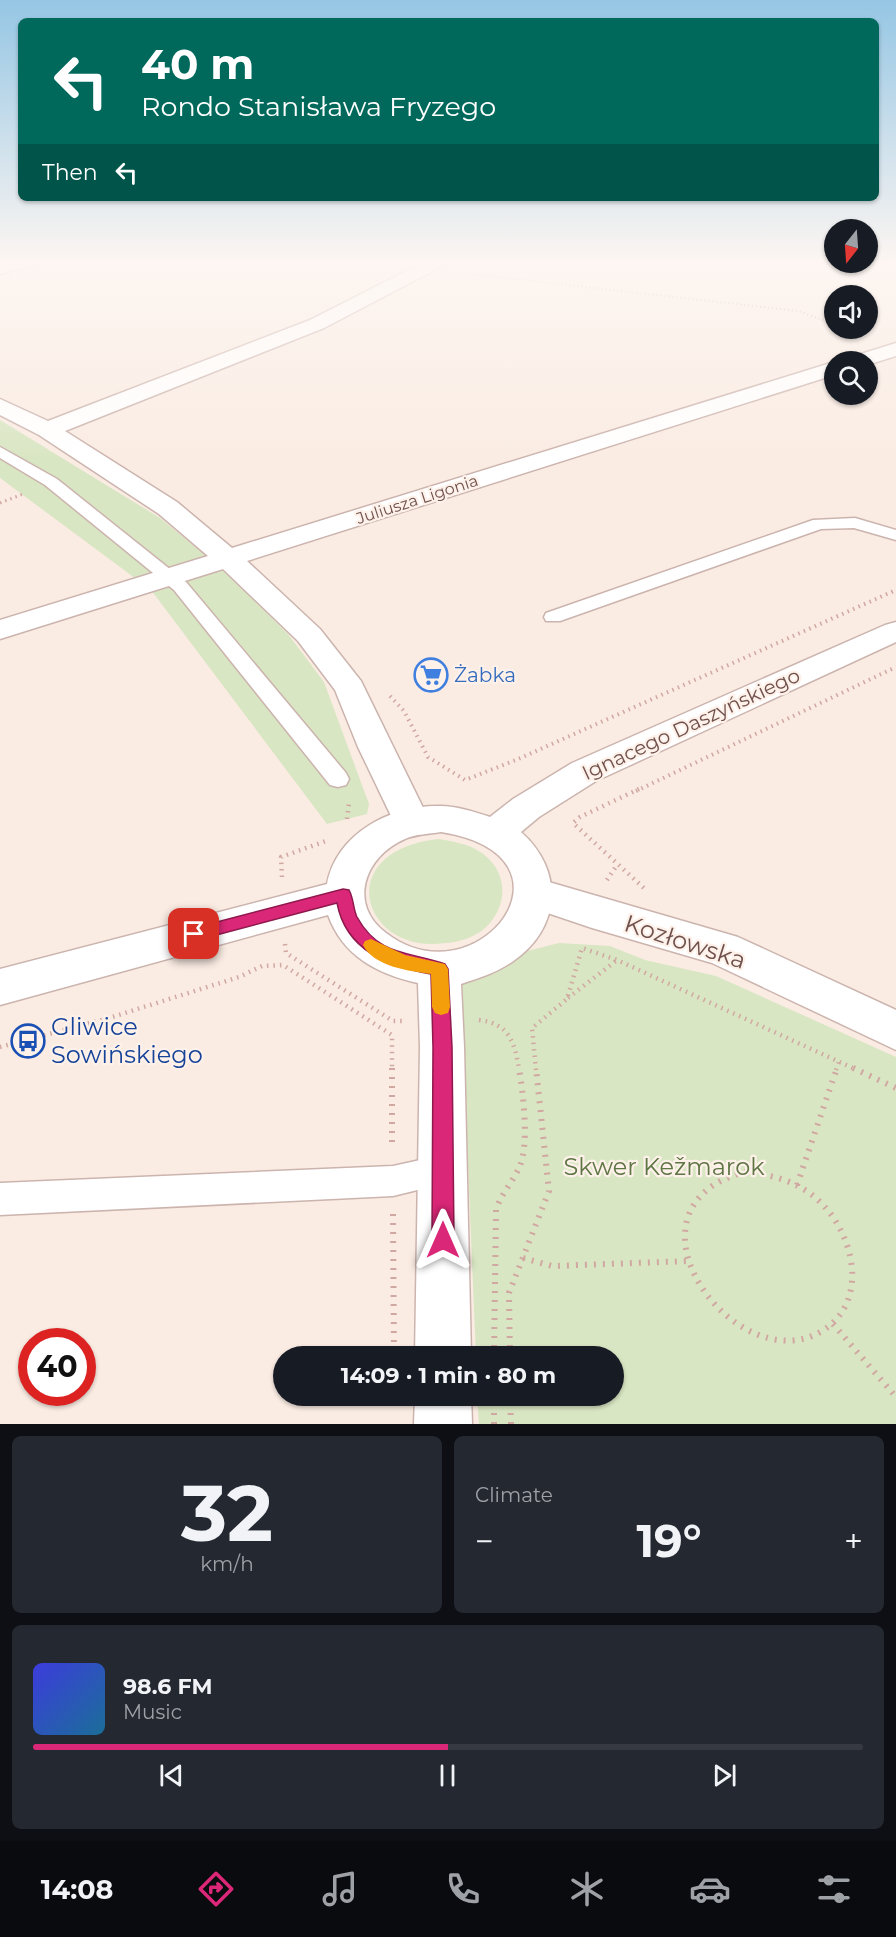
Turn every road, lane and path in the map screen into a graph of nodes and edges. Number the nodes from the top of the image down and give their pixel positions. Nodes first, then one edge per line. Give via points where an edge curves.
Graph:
1 (308, 327) edge
2 (896, 349) edge
3 (878, 355) edge
4 (824, 371) edge
5 (0, 406) edge
6 (47, 430) junction
7 (0, 452) edge
8 (896, 535) edge
9 (228, 559) junction
10 (171, 578) junction
11 (896, 590) edge
12 (553, 617) dead end
13 (0, 630) edge
14 (896, 631) edge
15 (896, 667) edge
16 (388, 694) dead end
17 (338, 780) joint
18 (412, 822) junction
19 (342, 828) dead end
20 (495, 833) junction
21 (328, 840) dead end
22 (281, 857) dead end
23 (617, 865) junction
24 (601, 888) dead end
25 (535, 892) junction
26 (649, 893) dead end
27 (343, 895) junction
28 (617, 960) junction
29 (439, 969) junction
30 (0, 987) edge
31 (567, 999) junction
32 (478, 1020) dead end
33 (896, 1031) edge
34 (0, 1047) edge
35 (392, 1048) dead end
36 (839, 1062) junction
37 (896, 1088) edge
38 (443, 1170) junction
39 (797, 1185) junction
40 (0, 1199) edge
41 (523, 1258) junction
42 (688, 1261) junction
43 (833, 1324) junction
44 (443, 1346) edge
45 (494, 1346) edge
46 (510, 1346) edge
47 (896, 1397) edge
48 (443, 1406) edge
49 (494, 1406) edge
50 (510, 1406) edge
51 (443, 1424) edge
52 (494, 1424) edge
53 (511, 1424) edge

1 - 6 street
2 - 3 street
4 - 9 street, Juliusza Ligonia
5 - 6 street
6 - 9 street via 168,508
7 - 10 lane via 51,482
8 - 12 lane via 855,523 819,524
9 - 10 street, Juliusza Ligonia
9 - 18 street via 309,634 350,688
10 - 13 street, Juliusza Ligonia
10 - 17 lane
11 - 16 path via 465,780 428,757 405,711
14 - 20 street, Ignacego Daszyńskiego via 584,772 526,808
15 - 23 path via 573,823
17 - 19 path via 349,804
18 - 20 street via 441,819
18 - 27 street via 385,832 363,849 348,871
20 - 25 street via 516,849 530,870
21 - 22 path
23 - 24 path
23 - 26 path
25 - 29 street via 530,916 515,938 492,955
25 - 33 street, Kozłowska via 723,949
27 - 29 street via 348,916 359,935 378,951 402,962
27 - 30 street
28 - 31 path
28 - 31 path via 582,948
28 - 36 path
29 - 38 street
31 - 41 path via 532,1028 549,1191
32 - 45 path via 501,1026 515,1045 524,1145 519,1166 496,1210
34 - 35 path via 109,1018 240,977 262,966 283,965 392,1035
36 - 37 path
36 - 39 path
38 - 40 lane via 393,1181
38 - 44 street
39 - 42 path via 768,1174 744,1172 721,1178 703,1191 690,1211 685,1234
39 - 43 path via 817,1198 848,1245 853,1274 850,1292
41 - 42 path via 552,1266
41 - 46 path via 509,1293
42 - 43 path via 701,1290 722,1314 750,1332 780,1340 809,1337
43 - 47 path
48 - 51 street
49 - 52 path
50 - 53 path

